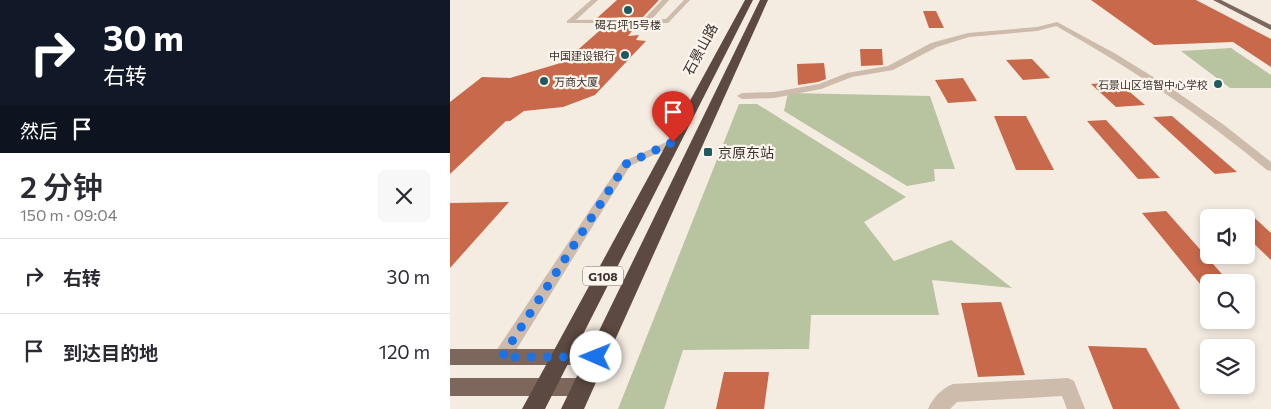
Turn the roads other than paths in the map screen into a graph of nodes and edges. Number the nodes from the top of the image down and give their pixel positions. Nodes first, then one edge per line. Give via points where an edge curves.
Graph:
1 (595, 0) edge
2 (666, 0) edge
3 (687, 0) edge
4 (749, 0) edge
5 (764, 0) edge
6 (1216, 0) edge
7 (646, 21) junction
8 (1271, 28) edge
9 (742, 96) dead end
10 (673, 142) junction
11 (1271, 168) edge
12 (561, 356) junction
13 (450, 357) edge
14 (502, 357) junction
15 (596, 357) junction
16 (450, 387) edge
17 (582, 387) junction
18 (544, 388) junction
19 (533, 409) edge
20 (572, 409) edge
21 (937, 409) edge
22 (1076, 409) edge

1 - 7 street via 569,22
2 - 7 street
3 - 7 street via 668,21
4 - 10 highway, 石景山路 / G108
5 - 15 highway, G108
6 - 8 main road
9 - 11 street via 793,92 850,75 890,68 934,45 968,35 1037,29 1057,24 1135,69 1235,137
10 - 12 highway, 石景山路 / G108
10 - 14 street via 626,164
12 - 14 main road
12 - 15 main road
12 - 18 highway, 石景山路 / G108
13 - 14 main road
15 - 17 highway, G108
16 - 18 main road
17 - 18 main road
17 - 20 highway, G108
18 - 19 highway, 石景山路 / G108
21 - 22 street via 953,393 1068,388

